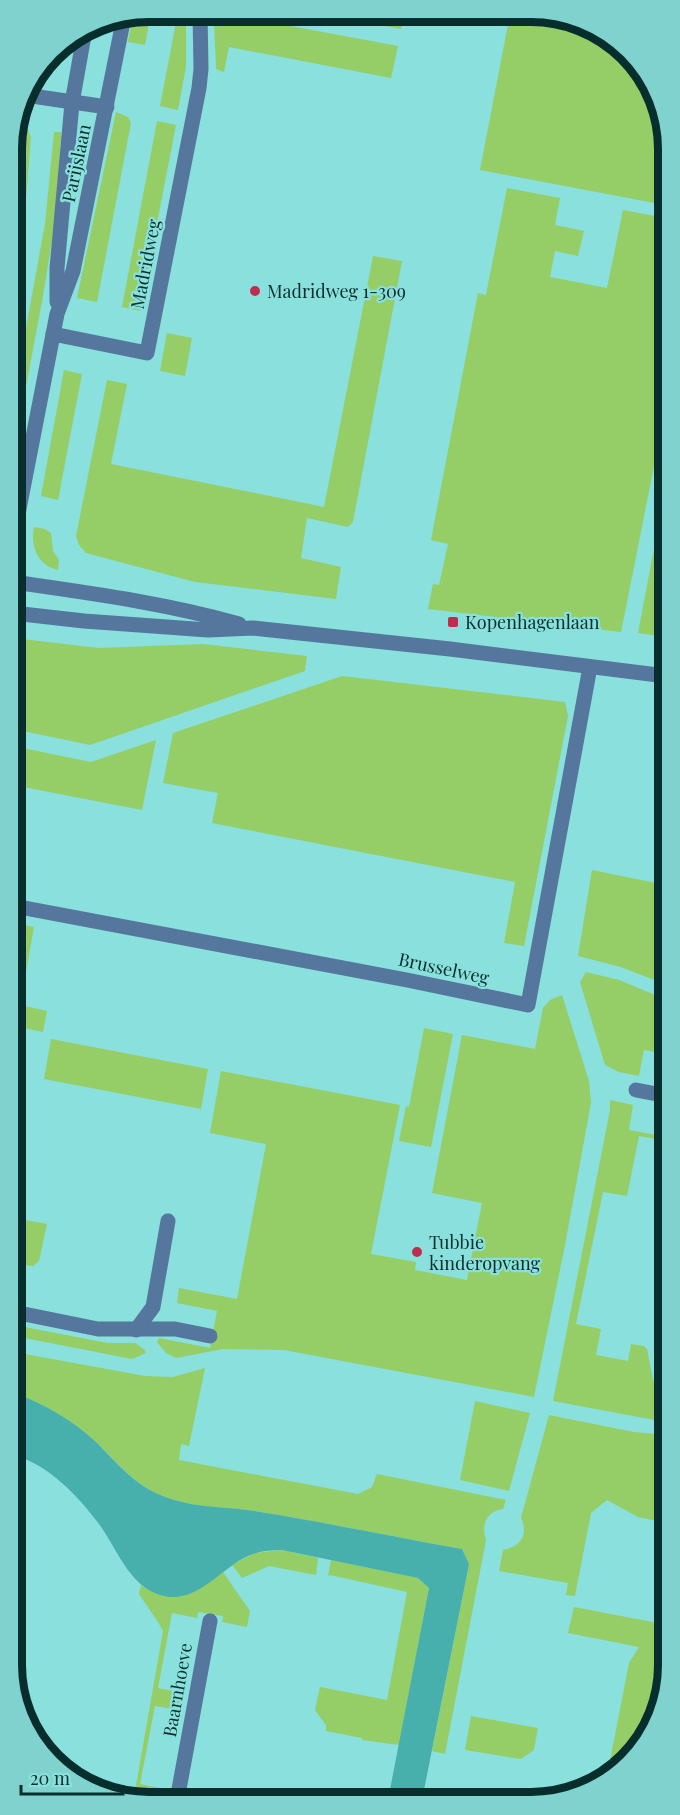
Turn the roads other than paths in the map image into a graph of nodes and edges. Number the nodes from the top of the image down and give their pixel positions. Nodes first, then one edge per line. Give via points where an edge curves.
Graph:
1 (200, 23) edge
2 (122, 26) edge
3 (84, 41) edge
4 (34, 97) edge
5 (72, 103) junction
6 (107, 107) junction
7 (57, 314) junction
8 (53, 334) junction
9 (23, 490) edge
10 (23, 583) edge
11 (23, 614) edge
12 (253, 628) junction
13 (590, 667) junction
14 (658, 675) edge
15 (22, 908) edge
16 (636, 1090) dead end
17 (657, 1094) edge
18 (168, 1221) dead end
19 (22, 1314) edge
20 (136, 1330) junction
21 (210, 1336) dead end
22 (210, 1621) dead end
23 (178, 1792) edge

1 - 8 street, Madridweg via 199,88 147,353
2 - 6 street, Parijslaan
3 - 5 street, Parijslaan
4 - 5 street
5 - 6 street
5 - 7 street, Parijslaan via 57,268
6 - 7 street, Parijslaan via 73,271
7 - 8 street, Parijslaan
8 - 9 street, Parijslaan
10 - 12 street via 156,605
11 - 12 street via 208,630
12 - 13 street
13 - 14 street
13 - 15 street, Brusselweg via 528,1005
16 - 17 street
18 - 20 street via 153,1307
19 - 20 street via 98,1329
20 - 21 street via 175,1329
22 - 23 street, Baarnhoeve

